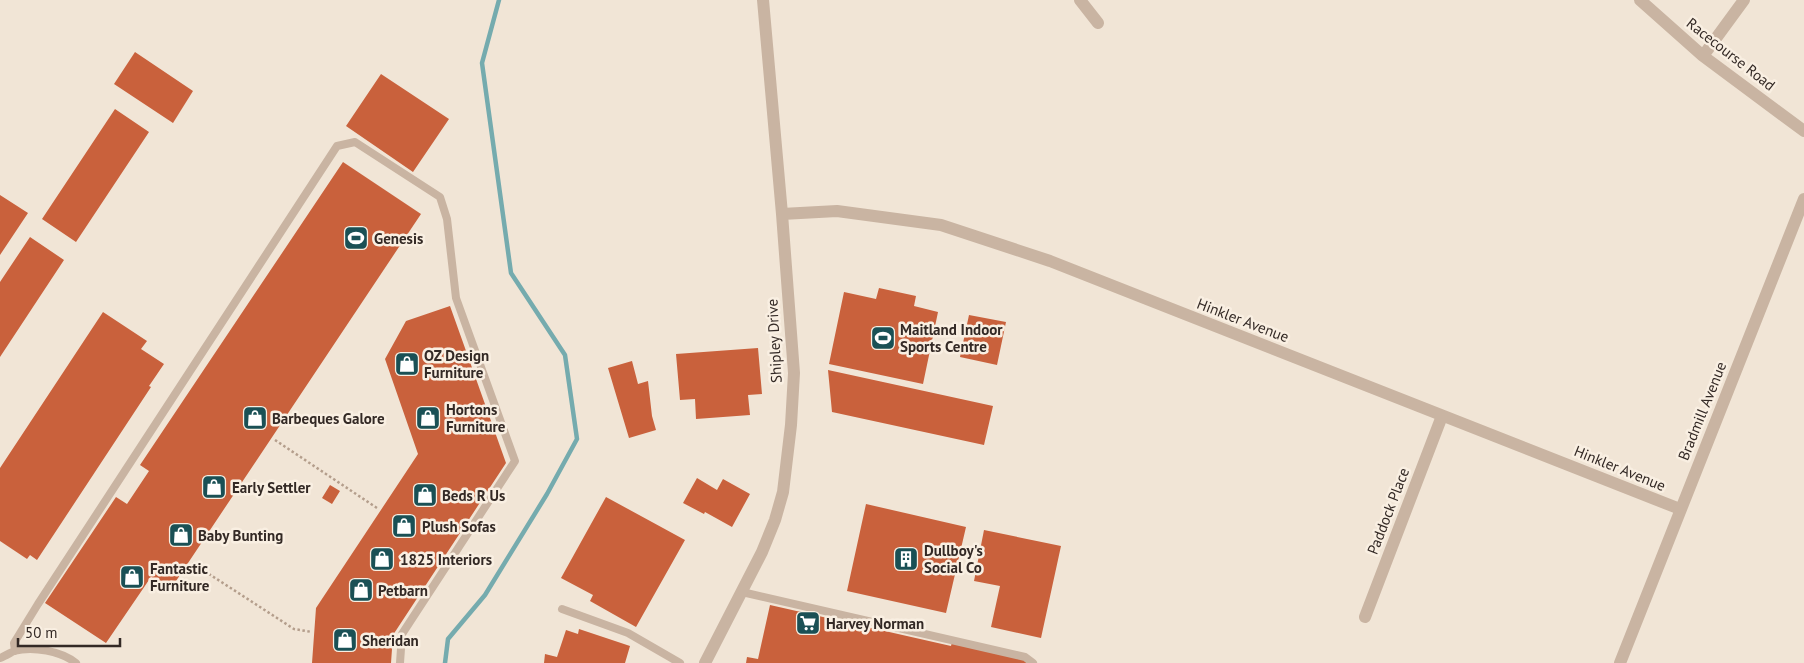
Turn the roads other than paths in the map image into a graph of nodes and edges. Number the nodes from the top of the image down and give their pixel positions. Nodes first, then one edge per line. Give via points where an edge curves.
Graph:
1 (763, 0) edge
2 (1080, 0) edge
3 (1640, 0) edge
4 (1744, 0) edge
5 (1098, 23) dead end
6 (1703, 56) junction
7 (1804, 131) edge
8 (1804, 199) edge
9 (782, 214) junction
10 (1442, 416) junction
11 (1680, 510) junction
12 (742, 592) junction
13 (562, 609) dead end
14 (1365, 617) dead end
15 (15, 651) junction
16 (0, 658) edge
17 (76, 663) edge
18 (400, 663) edge
19 (680, 663) edge
20 (705, 663) edge
21 (1033, 663) edge
22 (1620, 663) edge

1 - 9 street, Shipley Drive
2 - 5 street
3 - 6 street, Racecourse Road
4 - 6 street
6 - 7 street, Racecourse Road
8 - 11 street, Bradmill Avenue
9 - 10 street, Hinkler Avenue via 837,211 941,225 1050,261
9 - 12 street, Shipley Drive via 794,373 791,425 783,492 775,520
10 - 11 street, Hinkler Avenue
10 - 14 street, Paddock Place
11 - 22 street, Bradmill Avenue
12 - 20 street, Shipley Drive
12 - 21 lane via 1025,657
13 - 19 lane via 628,633
15 - 16 lane
15 - 17 lane via 56,652
15 - 18 lane via 14,643 38,604 337,146 355,142 440,197 447,219 456,298 515,461 402,634

